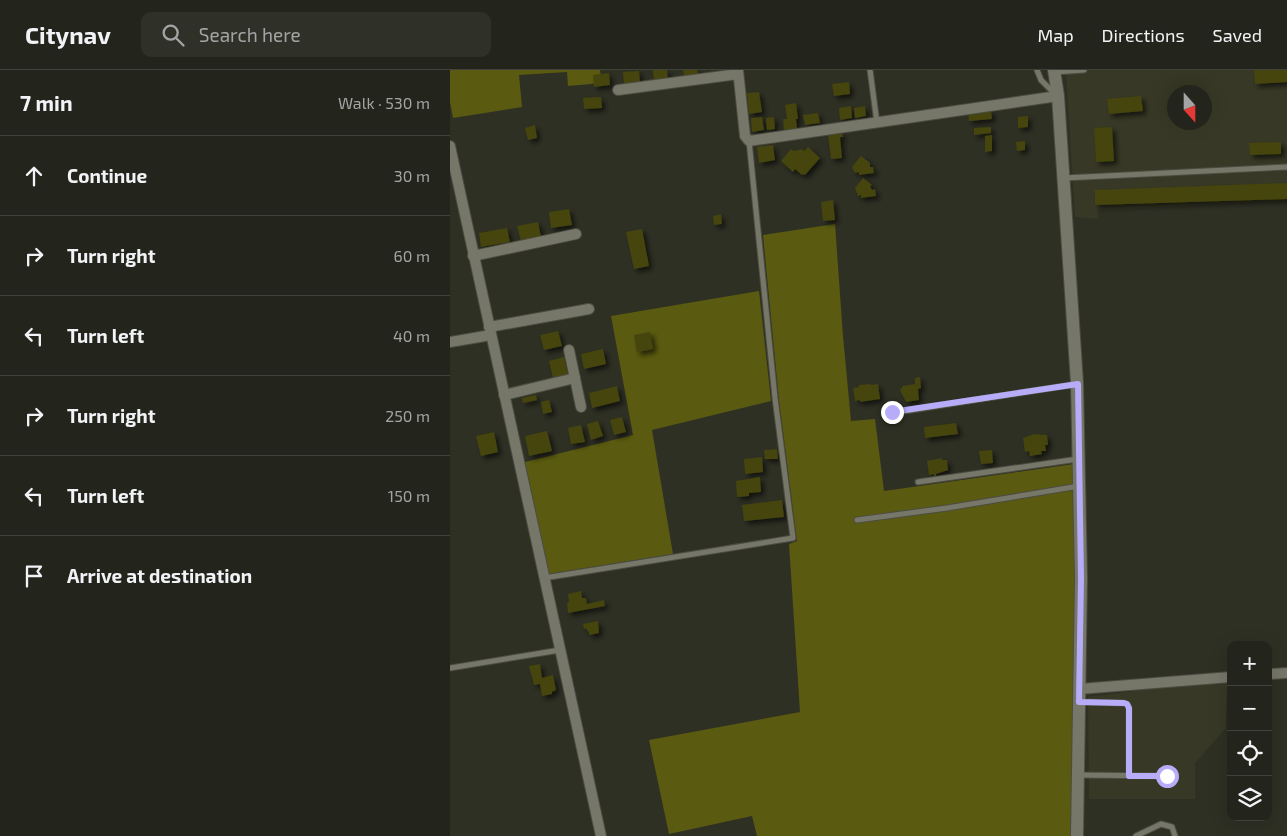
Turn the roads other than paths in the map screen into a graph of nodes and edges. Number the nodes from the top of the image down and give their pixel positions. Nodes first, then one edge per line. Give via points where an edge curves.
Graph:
1 (870, 70) edge
2 (1037, 70) edge
3 (1084, 70) edge
4 (1054, 71) edge
5 (738, 72) edge
6 (618, 90) dead end
7 (1058, 96) junction
8 (877, 123) junction
9 (749, 141) junction
10 (450, 146) edge
11 (1287, 168) edge
12 (1064, 178) junction
13 (576, 234) dead end
14 (473, 256) junction
15 (589, 309) dead end
16 (490, 331) junction
17 (450, 342) edge
18 (569, 350) dead end
19 (575, 378) junction
20 (1078, 384) junction
21 (504, 395) junction
22 (581, 407) dead end
23 (892, 412) dead end
24 (1079, 459) junction
25 (918, 482) dead end
26 (1079, 486) junction
27 (857, 520) dead end
28 (544, 578) junction
29 (560, 650) junction
30 (450, 668) edge
31 (1287, 673) edge
32 (1272, 674) edge
33 (1227, 677) edge
34 (1079, 695) junction
35 (1078, 775) junction
36 (1129, 776) junction
37 (1167, 776) dead end
38 (601, 836) edge
39 (1077, 836) edge
40 (1136, 836) edge
41 (1175, 836) edge

1 - 8 lane
2 - 7 lane via 1041,80
3 - 4 lane
4 - 7 street
5 - 6 street
5 - 9 street via 745,136
7 - 8 street
7 - 12 street
8 - 9 street
9 - 28 lane via 793,538
10 - 14 street
11 - 12 lane
12 - 20 street
13 - 14 street
14 - 16 street
15 - 16 street
16 - 17 street
16 - 21 street
18 - 19 street
19 - 21 street
19 - 22 street
20 - 23 lane
20 - 24 street
21 - 28 street
24 - 25 lane
24 - 26 street
26 - 27 lane
26 - 34 street
28 - 29 street
29 - 30 lane
29 - 38 street
31 - 32 street
33 - 34 street
34 - 35 street
34 - 36 lane via 1127,704
35 - 36 lane
35 - 39 street
36 - 37 lane
40 - 41 lane via 1161,824 1172,827

